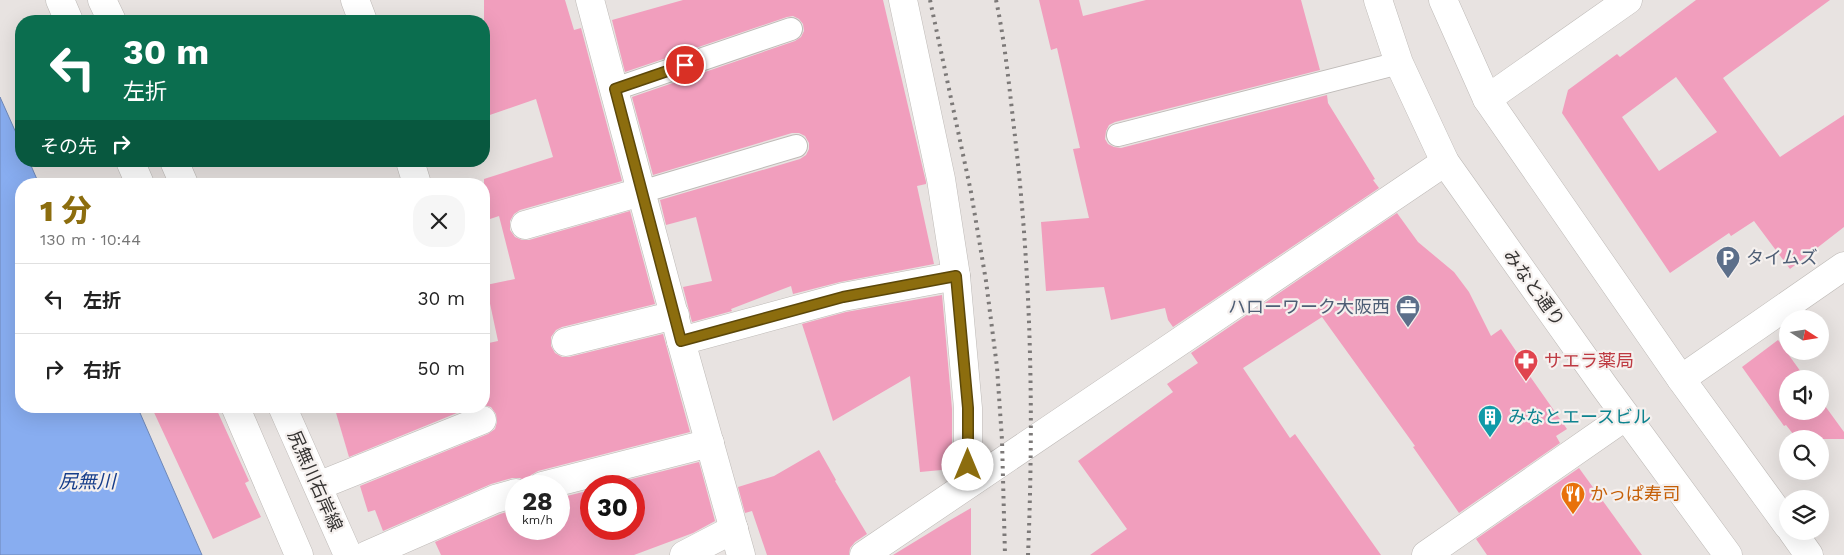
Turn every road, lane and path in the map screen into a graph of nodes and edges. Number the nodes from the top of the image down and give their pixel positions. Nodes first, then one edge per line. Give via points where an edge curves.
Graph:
1 (60, 0) edge
2 (102, 0) edge
3 (355, 0) edge
4 (590, 0) edge
5 (903, 0) edge
6 (1378, 0) edge
7 (1443, 0) edge
8 (1628, 0) edge
9 (66, 15) edge
10 (109, 15) edge
11 (361, 15) edge
12 (791, 29) dead end
13 (1399, 63) junction
14 (615, 89) junction
15 (1487, 99) junction
16 (1118, 135) dead end
17 (796, 146) dead end
18 (1444, 162) junction
19 (641, 192) junction
20 (525, 225) dead end
21 (1844, 266) edge
22 (956, 276) junction
23 (675, 315) junction
24 (681, 341) junction
25 (566, 342) dead end
26 (1681, 379) junction
27 (239, 413) edge
28 (285, 413) edge
29 (1626, 416) junction
30 (482, 420) dead end
31 (710, 443) junction
32 (570, 479) edge
33 (968, 484) junction
34 (318, 486) junction
35 (505, 496) edge
36 (1779, 514) edge
37 (734, 529) junction
38 (1798, 540) edge
39 (299, 555) edge
40 (348, 555) edge
41 (367, 555) edge
42 (684, 555) edge
43 (742, 555) edge
44 (864, 555) edge
45 (1426, 555) edge
46 (1728, 555) edge
47 (1809, 555) edge

1 - 9 main road
2 - 10 main road
3 - 11 main road
4 - 14 main road
5 - 22 main road via 941,179
6 - 13 main road, みなと通り
7 - 15 main road
8 - 15 main road
12 - 14 lane
13 - 16 lane
13 - 18 main road, みなと通り
14 - 19 main road
15 - 26 main road
17 - 19 lane
18 - 29 main road, みなと通り
18 - 33 main road
19 - 20 main road
19 - 23 main road
21 - 26 main road
22 - 24 main road via 843,297
22 - 33 main road via 968,408
23 - 24 main road
23 - 25 main road
24 - 31 main road
26 - 36 main road
27 - 39 main road
28 - 34 main road, 尻無川右岸線
29 - 45 main road
29 - 46 main road, みなと通り
30 - 34 main road
31 - 32 main road
31 - 37 main road
33 - 44 main road
34 - 40 main road, 尻無川右岸線
35 - 41 main road
37 - 42 main road
37 - 43 main road
38 - 47 main road

